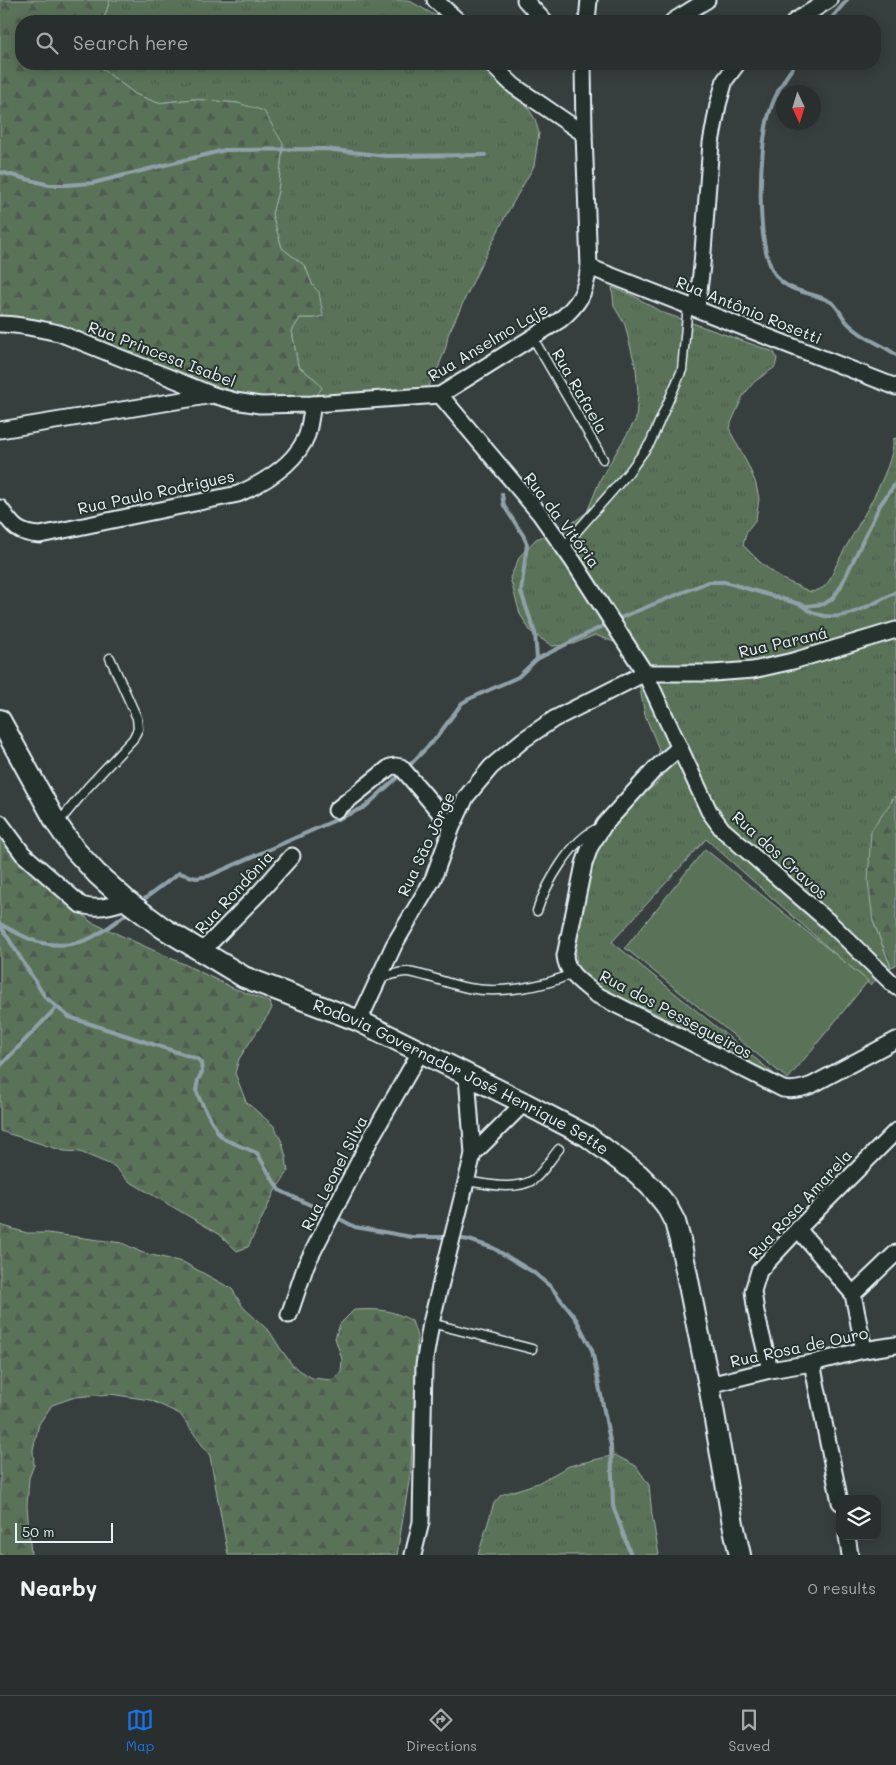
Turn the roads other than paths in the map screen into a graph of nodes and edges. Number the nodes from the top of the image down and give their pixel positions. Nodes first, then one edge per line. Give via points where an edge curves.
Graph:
1 (435, 0) edge
2 (526, 0) edge
3 (589, 0) edge
4 (707, 0) edge
5 (829, 0) edge
6 (451, 15) edge
7 (539, 15) edge
8 (588, 15) edge
9 (682, 15) edge
10 (805, 15) edge
11 (497, 70) edge
12 (583, 70) edge
13 (732, 70) edge
14 (584, 134) junction
15 (589, 267) junction
16 (692, 306) junction
17 (0, 324) edge
18 (533, 338) junction
19 (896, 387) edge
20 (213, 395) junction
21 (440, 395) junction
22 (313, 404) junction
23 (0, 430) edge
24 (603, 459) dead end
25 (0, 508) edge
26 (565, 549) junction
27 (896, 630) edge
28 (110, 658) dead end
29 (645, 673) junction
30 (0, 720) edge
31 (679, 748) junction
32 (336, 810) dead end
33 (0, 823) edge
34 (57, 824) junction
35 (604, 826) junction
36 (452, 827) junction
37 (292, 856) dead end
38 (127, 901) junction
39 (537, 911) dead end
40 (201, 952) junction
41 (571, 974) junction
42 (376, 980) junction
43 (896, 987) edge
44 (358, 1021) junction
45 (896, 1040) edge
46 (420, 1051) junction
47 (467, 1076) junction
48 (524, 1103) junction
49 (896, 1131) edge
50 (559, 1149) dead end
51 (472, 1154) junction
52 (466, 1181) junction
53 (798, 1229) junction
54 (896, 1255) edge
55 (853, 1294) junction
56 (289, 1315) dead end
57 (431, 1323) junction
58 (896, 1345) edge
59 (532, 1349) dead end
60 (864, 1350) junction
61 (812, 1363) junction
62 (770, 1370) junction
63 (709, 1385) junction
64 (839, 1495) edge
65 (848, 1540) edge
66 (413, 1555) edge
67 (740, 1555) edge
68 (850, 1555) edge

1 - 6 street
2 - 7 street
3 - 8 street
4 - 9 street
5 - 10 street
11 - 14 street via 514,86
12 - 14 street, Rua Anselmo Laje
13 - 16 street via 725,80 711,143 702,265
14 - 15 street, Rua Anselmo Laje
15 - 16 street, Rua Antônio Rosetti
15 - 18 street, Rua Anselmo Laje via 580,300 560,320
16 - 19 street, Rua Antônio Rosetti
16 - 26 lane via 682,370 650,443
17 - 20 street, Rua Princesa Isabel via 59,334
18 - 21 street, Rua Anselmo Laje
18 - 24 lane, Rua Rafaela
20 - 22 street, Rua Princesa Isabel via 260,405
20 - 23 street
21 - 22 street, Rua Anselmo Laje
21 - 26 street, Rua da Vitória via 540,514
22 - 25 street, Rua Paulo Rodrigues via 307,434 294,458 238,494 40,535 17,529
26 - 29 street, Rua da Vitória
27 - 29 street, Rua Paraná via 753,670
28 - 34 lane via 137,718 138,729 133,739
29 - 31 street, Rua dos Cravos
29 - 36 street, Rua São Jorge via 554,719 523,740 491,767 466,797
30 - 34 main road, Rodovia Governador José Henrique Sette
31 - 35 street via 655,769
31 - 43 street, Rua dos Cravos via 709,811 722,829 829,922
32 - 36 street via 395,766 401,767
33 - 38 street via 23,854 81,905 104,908
34 - 38 main road, Rodovia Governador José Henrique Sette via 75,850
35 - 39 lane via 593,830 560,864
35 - 41 street via 590,847 584,864 565,956
36 - 42 street, Rua São Jorge via 433,879
37 - 40 street, Rua Rondônia
38 - 40 main road, Rodovia Governador José Henrique Sette
40 - 44 main road, Rodovia Governador José Henrique Sette via 244,977
41 - 42 lane via 555,981 520,988 489,990 407,972
41 - 45 street, Rua dos Pessegueiros via 595,994 792,1091 812,1085
42 - 44 street, Rua São Jorge
44 - 46 main road, Rodovia Governador José Henrique Sette
46 - 47 main road, Rodovia Governador José Henrique Sette
46 - 56 street, Rua Leonel Silva via 306,1265
47 - 48 main road, Rodovia Governador José Henrique Sette
47 - 51 street
48 - 51 street
48 - 63 main road, Rodovia Governador José Henrique Sette via 587,1136 638,1174 666,1205 680,1240
49 - 53 street, Rua Rosa Amarela
50 - 52 lane via 534,1180 523,1184
51 - 52 street
52 - 57 street
53 - 55 street
53 - 62 street, Rua Rosa Amarela via 759,1271 753,1291
54 - 55 street
55 - 60 street
57 - 59 lane
57 - 66 street via 424,1365 421,1522
58 - 60 street, Rua Rosa de Ouro
60 - 61 street, Rua Rosa de Ouro
61 - 62 street, Rua Rosa de Ouro
61 - 64 street
62 - 63 street, Rua Rosa de Ouro
63 - 67 main road, Rodovia Governador José Henrique Sette
65 - 68 street

